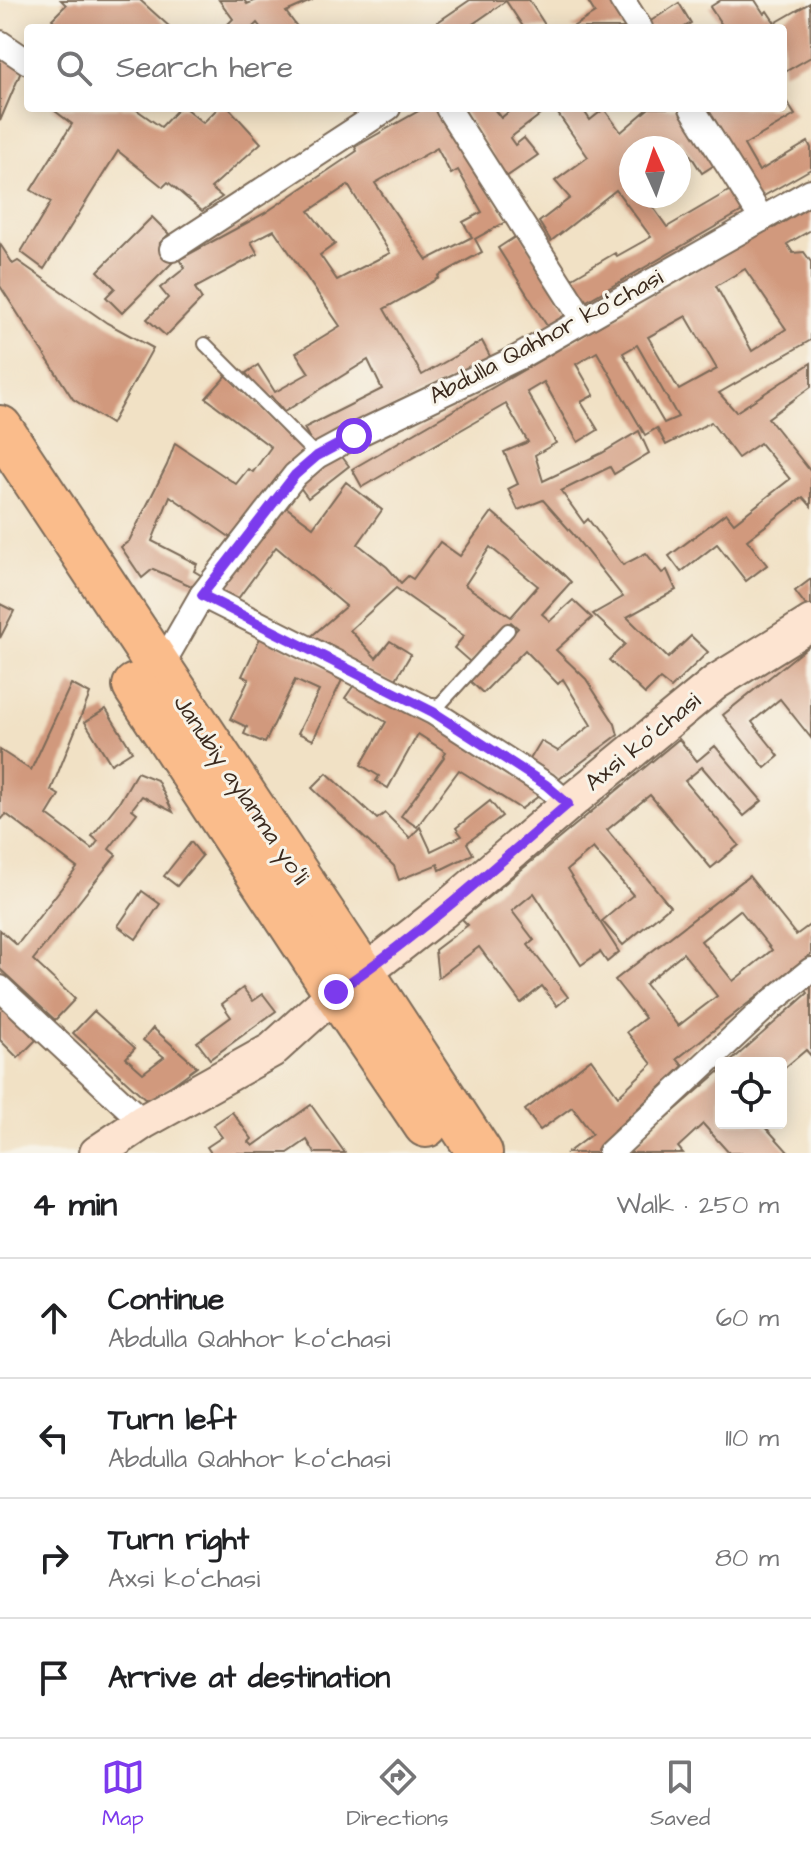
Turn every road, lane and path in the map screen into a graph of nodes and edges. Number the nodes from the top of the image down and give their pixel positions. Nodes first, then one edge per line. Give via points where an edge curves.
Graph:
1 (622, 0) edge
2 (637, 24) edge
3 (0, 43) edge
4 (24, 59) edge
5 (382, 112) edge
6 (451, 112) edge
7 (695, 112) edge
8 (811, 191) edge
9 (762, 219) junction
10 (172, 249) dead end
11 (583, 320) junction
12 (205, 344) dead end
13 (0, 428) edge
14 (317, 456) junction
15 (0, 480) edge
16 (202, 595) junction
17 (811, 623) edge
18 (508, 630) dead end
19 (160, 668) junction
20 (433, 712) junction
21 (568, 804) junction
22 (811, 970) edge
23 (349, 983) junction
24 (0, 988) edge
25 (143, 1122) junction
26 (97, 1153) edge
27 (445, 1153) edge
28 (480, 1153) edge
29 (610, 1153) edge

1 - 2 street
3 - 4 street
5 - 10 street
6 - 11 street
7 - 9 street
8 - 9 street, Abdulla Qahhor koʻchasi
9 - 11 street, Abdulla Qahhor koʻchasi
11 - 14 street, Abdulla Qahhor koʻchasi
12 - 14 lane
13 - 19 highway, Janubiy aylanma yoʻli
14 - 16 street, Abdulla Qahhor koʻchasi via 295,475
15 - 23 highway, Janubiy aylanma yoʻli
16 - 19 street, Abdulla Qahhor koʻchasi
16 - 20 street
17 - 21 street, Axsi koʻchasi via 716,682
18 - 20 lane
19 - 23 highway, Janubiy aylanma yoʻli
20 - 21 street
21 - 23 street, Axsi koʻchasi
22 - 29 street
23 - 25 street, Axsi koʻchasi via 272,1050
23 - 27 highway, Janubiy aylanma yoʻli
23 - 28 highway, Janubiy aylanma yoʻli
24 - 25 street
25 - 26 street, Axsi koʻchasi

